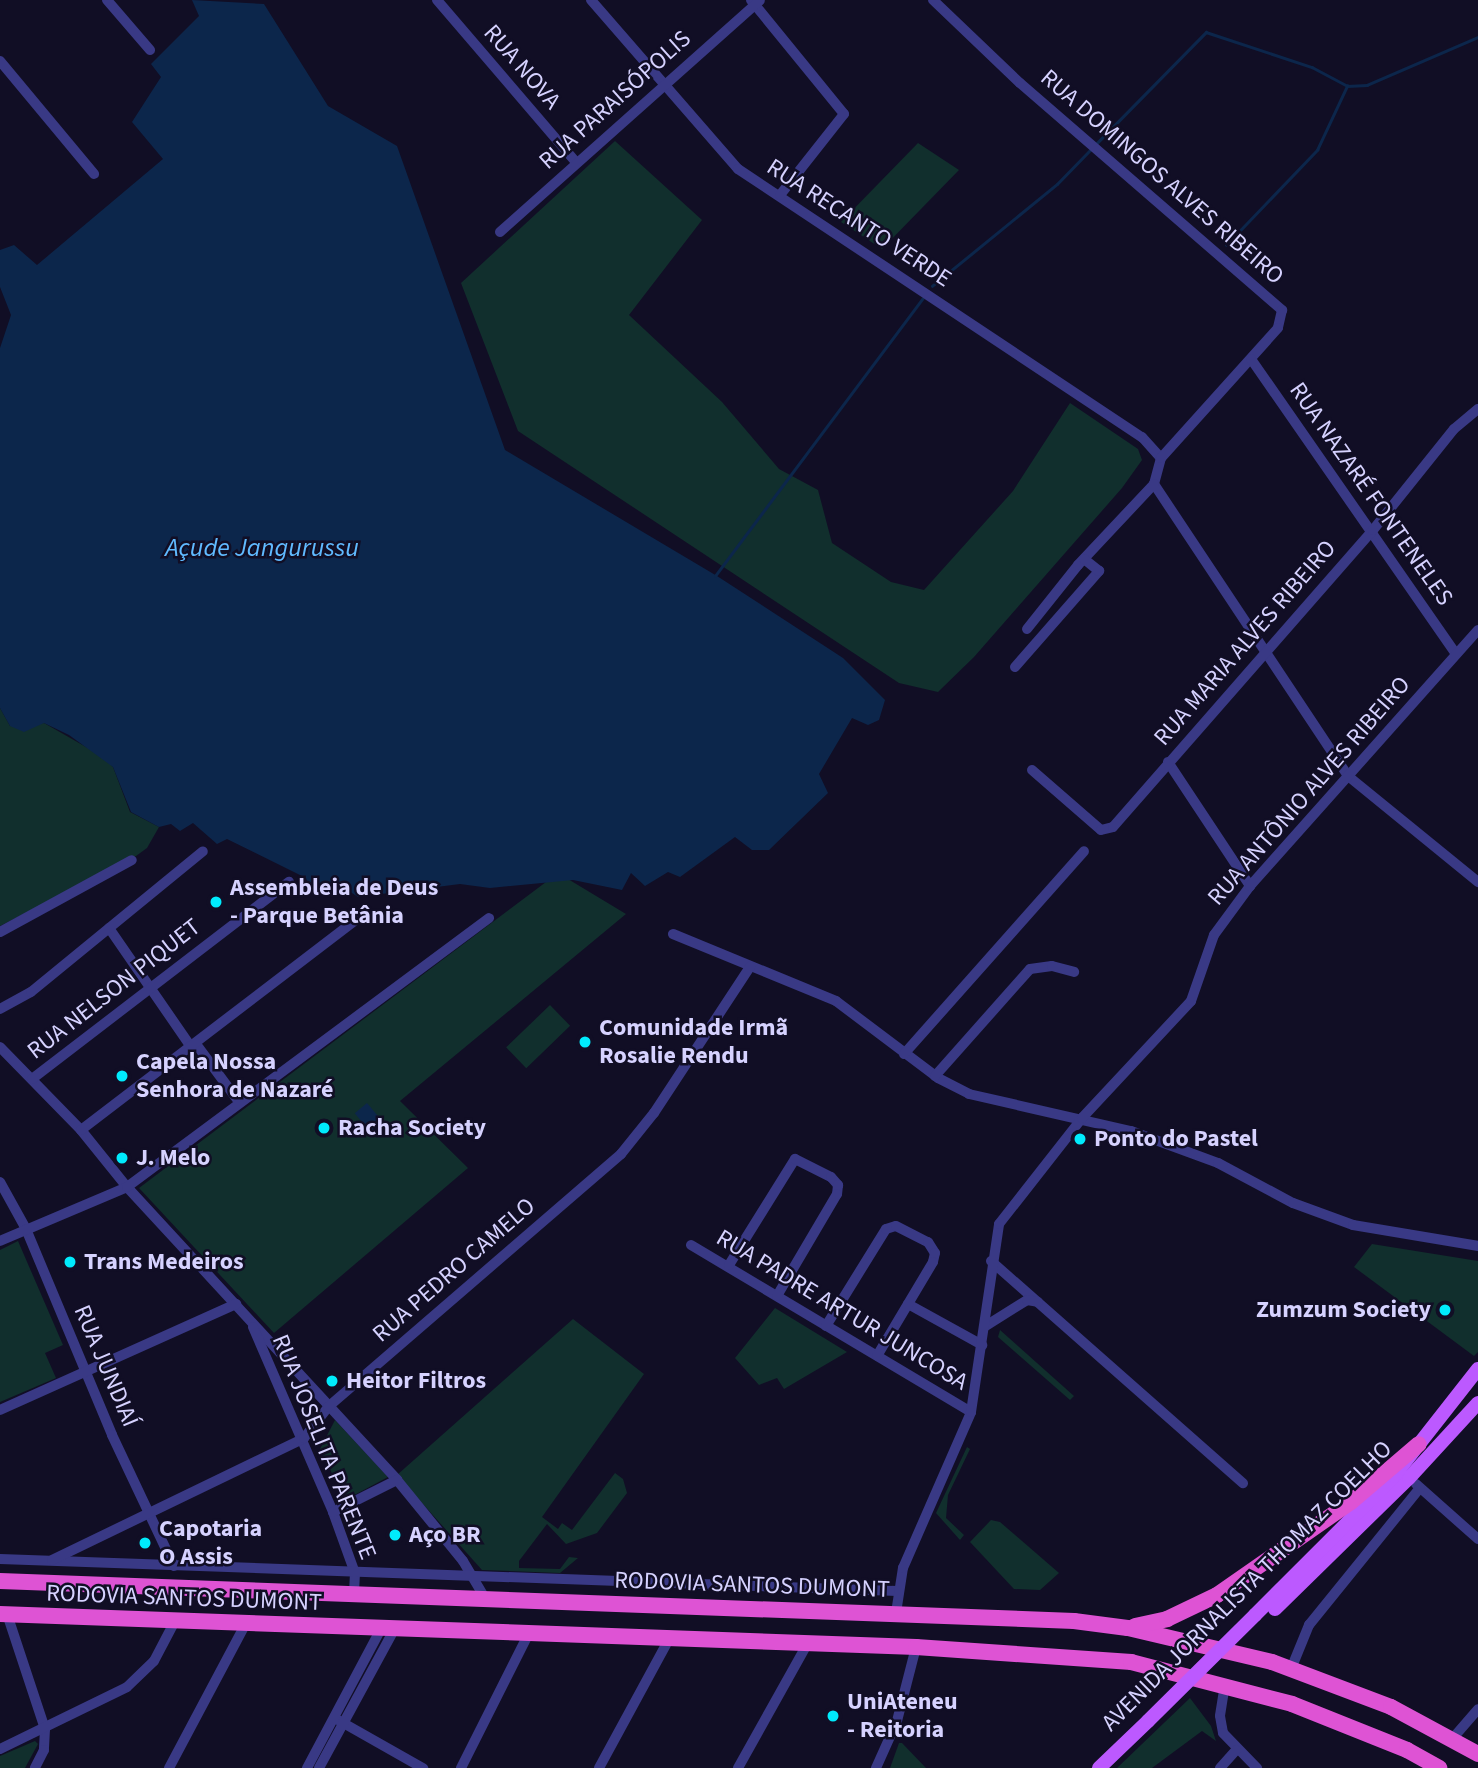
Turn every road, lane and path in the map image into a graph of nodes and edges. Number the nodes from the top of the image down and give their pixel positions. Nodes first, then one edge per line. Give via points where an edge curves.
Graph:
1 (107, 0) edge
2 (437, 0) edge
3 (591, 0) edge
4 (933, 0) edge
5 (755, 1) edge
6 (150, 50) dead end
7 (0, 61) edge
8 (662, 86) junction
9 (576, 162) junction
10 (94, 174) dead end
11 (780, 195) junction
12 (500, 232) dead end
13 (1251, 359) junction
14 (1478, 409) edge
15 (1161, 458) junction
16 (1154, 485) junction
17 (1373, 530) junction
18 (1084, 559) junction
19 (1027, 629) dead end
20 (1478, 630) edge
21 (1265, 650) junction
22 (1456, 654) junction
23 (1015, 667) dead end
24 (1168, 762) junction
25 (1031, 770) dead end
26 (1348, 776) junction
27 (203, 851) dead end
28 (1084, 851) dead end
29 (132, 860) dead end
30 (1478, 881) edge
31 (289, 882) dead end
32 (1250, 886) junction
33 (489, 918) dead end
34 (357, 919) dead end
35 (109, 928) junction
36 (0, 932) edge
37 (673, 934) dead end
38 (750, 967) junction
39 (1074, 972) dead end
40 (151, 987) junction
41 (0, 1009) edge
42 (193, 1046) junction
43 (0, 1047) edge
44 (904, 1054) junction
45 (935, 1076) junction
46 (32, 1079) junction
47 (239, 1101) junction
48 (1082, 1118) junction
49 (81, 1130) junction
50 (0, 1182) edge
51 (127, 1187) junction
52 (26, 1229) junction
53 (0, 1241) edge
54 (691, 1245) dead end
55 (1478, 1246) edge
56 (991, 1261) junction
57 (729, 1265) junction
58 (777, 1296) junction
59 (1038, 1303) junction
60 (236, 1304) junction
61 (908, 1304) junction
62 (248, 1318) junction
63 (827, 1326) junction
64 (984, 1327) junction
65 (982, 1345) junction
66 (877, 1356) junction
67 (1478, 1369) edge
68 (85, 1373) junction
69 (1478, 1403) edge
70 (328, 1407) junction
71 (0, 1410) edge
72 (971, 1412) junction
73 (303, 1438) junction
74 (1419, 1444) junction
75 (397, 1480) junction
76 (1243, 1483) dead end
77 (1415, 1483) junction
78 (150, 1511) junction
79 (333, 1512) junction
80 (1478, 1539) edge
81 (0, 1559) edge
82 (52, 1560) junction
83 (174, 1566) junction
84 (355, 1573) junction
85 (474, 1577) junction
86 (0, 1581) edge
87 (897, 1591) junction
88 (354, 1593) junction
89 (485, 1598) junction
90 (896, 1613) junction
91 (3, 1614) edge
92 (1258, 1619) junction
93 (175, 1621) junction
94 (246, 1623) junction
95 (1128, 1628) junction
96 (387, 1629) junction
97 (528, 1635) junction
98 (669, 1639) junction
99 (808, 1643) junction
100 (916, 1647) junction
101 (1291, 1669) junction
102 (1225, 1684) junction
103 (1478, 1709) edge
104 (339, 1721) junction
105 (1150, 1723) junction
106 (45, 1729) junction
107 (1453, 1738) junction
108 (0, 1749) edge
109 (1236, 1750) junction
110 (1478, 1754) edge
111 (1432, 1766) edge
112 (35, 1768) edge
113 (169, 1768) edge
114 (307, 1768) edge
115 (319, 1768) edge
116 (423, 1768) edge
117 (461, 1768) edge
118 (599, 1768) edge
119 (738, 1768) edge
120 (876, 1768) edge
121 (1099, 1768) edge
122 (1110, 1768) edge
123 (1220, 1768) edge
124 (1256, 1768) edge

1 - 6 street
2 - 9 street, RUA NOVA
3 - 8 street, RUA RECANTO VERDE
4 - 13 street, RUA DOMINGOS ALVES RIBEIRO via 1094,148 1282,310 1278,328
5 - 8 street, RUA PARAISÓPOLIS
5 - 11 street via 843,112 835,130
7 - 10 street
8 - 9 street, RUA PARAISÓPOLIS
8 - 11 street, RUA RECANTO VERDE via 717,150
9 - 12 street, RUA PARAISÓPOLIS
11 - 15 street, RUA RECANTO VERDE via 1142,437
13 - 15 street, RUA DOMINGOS ALVES RIBEIRO
13 - 17 street, RUA NAZARÉ FONTENELES
14 - 17 street, RUA MARIA ALVES RIBEIRO via 1454,429
15 - 16 street
16 - 18 street
16 - 21 street
17 - 21 street, RUA MARIA ALVES RIBEIRO
17 - 22 street, RUA NAZARÉ FONTENELES
18 - 19 street
18 - 23 street via 1099,571
20 - 22 street, RUA ANTÔNIO ALVES RIBEIRO
21 - 24 street, RUA MARIA ALVES RIBEIRO
21 - 26 street
22 - 26 street, RUA ANTÔNIO ALVES RIBEIRO
24 - 25 street, RUA MARIA ALVES RIBEIRO via 1105,831
24 - 32 street
26 - 30 street
26 - 32 street, RUA ANTÔNIO ALVES RIBEIRO
27 - 35 street
28 - 44 street
29 - 36 street
31 - 40 street, RUA NELSON PIQUET
32 - 48 street, RUA ANTÔNIO ALVES RIBEIRO via 1207,948 1191,1001
33 - 47 street
34 - 42 street
35 - 40 street
35 - 41 street via 31,992
37 - 38 street
38 - 44 street via 836,1001
38 - 70 street, RUA PEDRO CAMELO via 654,1113 621,1154
39 - 45 street via 1030,969
40 - 42 street
40 - 46 street, RUA NELSON PIQUET
42 - 47 street
42 - 49 street
43 - 46 street, RUA JOSELITA PARENTE
44 - 45 street
45 - 48 street via 990,1102
46 - 49 street, RUA JOSELITA PARENTE
47 - 51 street
48 - 55 street via 1218,1163 1321,1214 1374,1229
48 - 56 street, RUA ANTÔNIO ALVES RIBEIRO via 999,1224
49 - 51 street, RUA JOSELITA PARENTE
50 - 52 street, RUA JUNDIAÍ
51 - 52 street
51 - 60 street, RUA JOSELITA PARENTE
52 - 53 street
52 - 68 street, RUA JUNDIAÍ
54 - 57 street, RUA PADRE ARTUR JUNCOSA
56 - 59 street
56 - 64 street, RUA ANTÔNIO ALVES RIBEIRO
57 - 58 street, RUA PADRE ARTUR JUNCOSA
57 - 58 street via 793,1161 804,1160 836,1181 837,1194
58 - 63 street, RUA PADRE ARTUR JUNCOSA
59 - 64 street via 1027,1300
59 - 76 street
60 - 62 street, RUA JOSELITA PARENTE
60 - 68 street
61 - 63 street via 929,1269 933,1247 903,1228 891,1226
61 - 65 street
61 - 66 street
62 - 70 street, RUA JOSELITA PARENTE
62 - 73 street, RUA JOSELITA PARENTE
63 - 66 street, RUA PADRE ARTUR JUNCOSA
64 - 65 street, RUA ANTÔNIO ALVES RIBEIRO
65 - 72 street, RUA ANTÔNIO ALVES RIBEIRO
66 - 72 street, RUA PADRE ARTUR JUNCOSA
67 - 74 main road, AVENIDA JORNALISTA THOMAZ COELHO
68 - 71 street
68 - 78 street, RUA JUNDIAÍ
69 - 77 main road, AVENIDA JORNALISTA THOMAZ COELHO
70 - 73 street, RUA PEDRO CAMELO
70 - 75 street, RUA JOSELITA PARENTE
72 - 87 street, RUA ANTÔNIO ALVES RIBEIRO via 925,1514
73 - 78 street, RUA PEDRO CAMELO
73 - 79 street, RUA JOSELITA PARENTE
74 - 92 main road, AVENIDA JORNALISTA THOMAZ COELHO
74 - 95 highway via 1351,1502 1217,1595 1167,1619
75 - 79 street
75 - 85 street, RUA JOSELITA PARENTE
77 - 80 street
77 - 92 main road, AVENIDA JORNALISTA THOMAZ COELHO
77 - 101 street via 1309,1625
78 - 82 street, RUA PEDRO CAMELO
78 - 83 street, RUA JUNDIAÍ
79 - 84 street, RUA JOSELITA PARENTE
81 - 82 street, RUA PEDRO CAMELO
82 - 83 street
83 - 84 street
84 - 85 street
84 - 88 street, RUA JOSELITA PARENTE
85 - 87 street
85 - 89 street, RUA JOSELITA PARENTE
86 - 88 highway, RODOVIA SANTOS DUMONT
87 - 90 street, RUA ANTÔNIO ALVES RIBEIRO
88 - 89 highway, RODOVIA SANTOS DUMONT
89 - 90 highway, RODOVIA SANTOS DUMONT
90 - 95 highway, RODOVIA SANTOS DUMONT via 1014,1617
91 - 93 highway, RODOVIA SANTOS DUMONT
91 - 106 street
92 - 105 main road, AVENIDA JORNALISTA THOMAZ COELHO
93 - 94 highway, RODOVIA SANTOS DUMONT
93 - 106 street via 154,1661 127,1687
94 - 96 highway, RODOVIA SANTOS DUMONT
94 - 113 street
95 - 101 highway, RODOVIA SANTOS DUMONT
96 - 97 highway, RODOVIA SANTOS DUMONT
96 - 104 street
97 - 98 highway, RODOVIA SANTOS DUMONT
97 - 117 street
98 - 99 highway, RODOVIA SANTOS DUMONT
98 - 118 street
99 - 100 highway, RODOVIA SANTOS DUMONT
99 - 119 street
100 - 102 highway, RODOVIA SANTOS DUMONT via 1131,1662
100 - 120 street via 897,1721
101 - 107 highway, RODOVIA SANTOS DUMONT via 1391,1707
102 - 109 street via 1220,1716 1223,1733
102 - 111 highway, RODOVIA SANTOS DUMONT via 1351,1726
103 - 107 street
104 - 114 street
104 - 115 street
104 - 116 street
105 - 121 main road, AVENIDA JORNALISTA THOMAZ COELHO
105 - 122 main road, AVENIDA JORNALISTA THOMAZ COELHO
106 - 108 street
106 - 112 street via 44,1750
107 - 110 highway, RODOVIA SANTOS DUMONT
109 - 123 street
109 - 124 street

